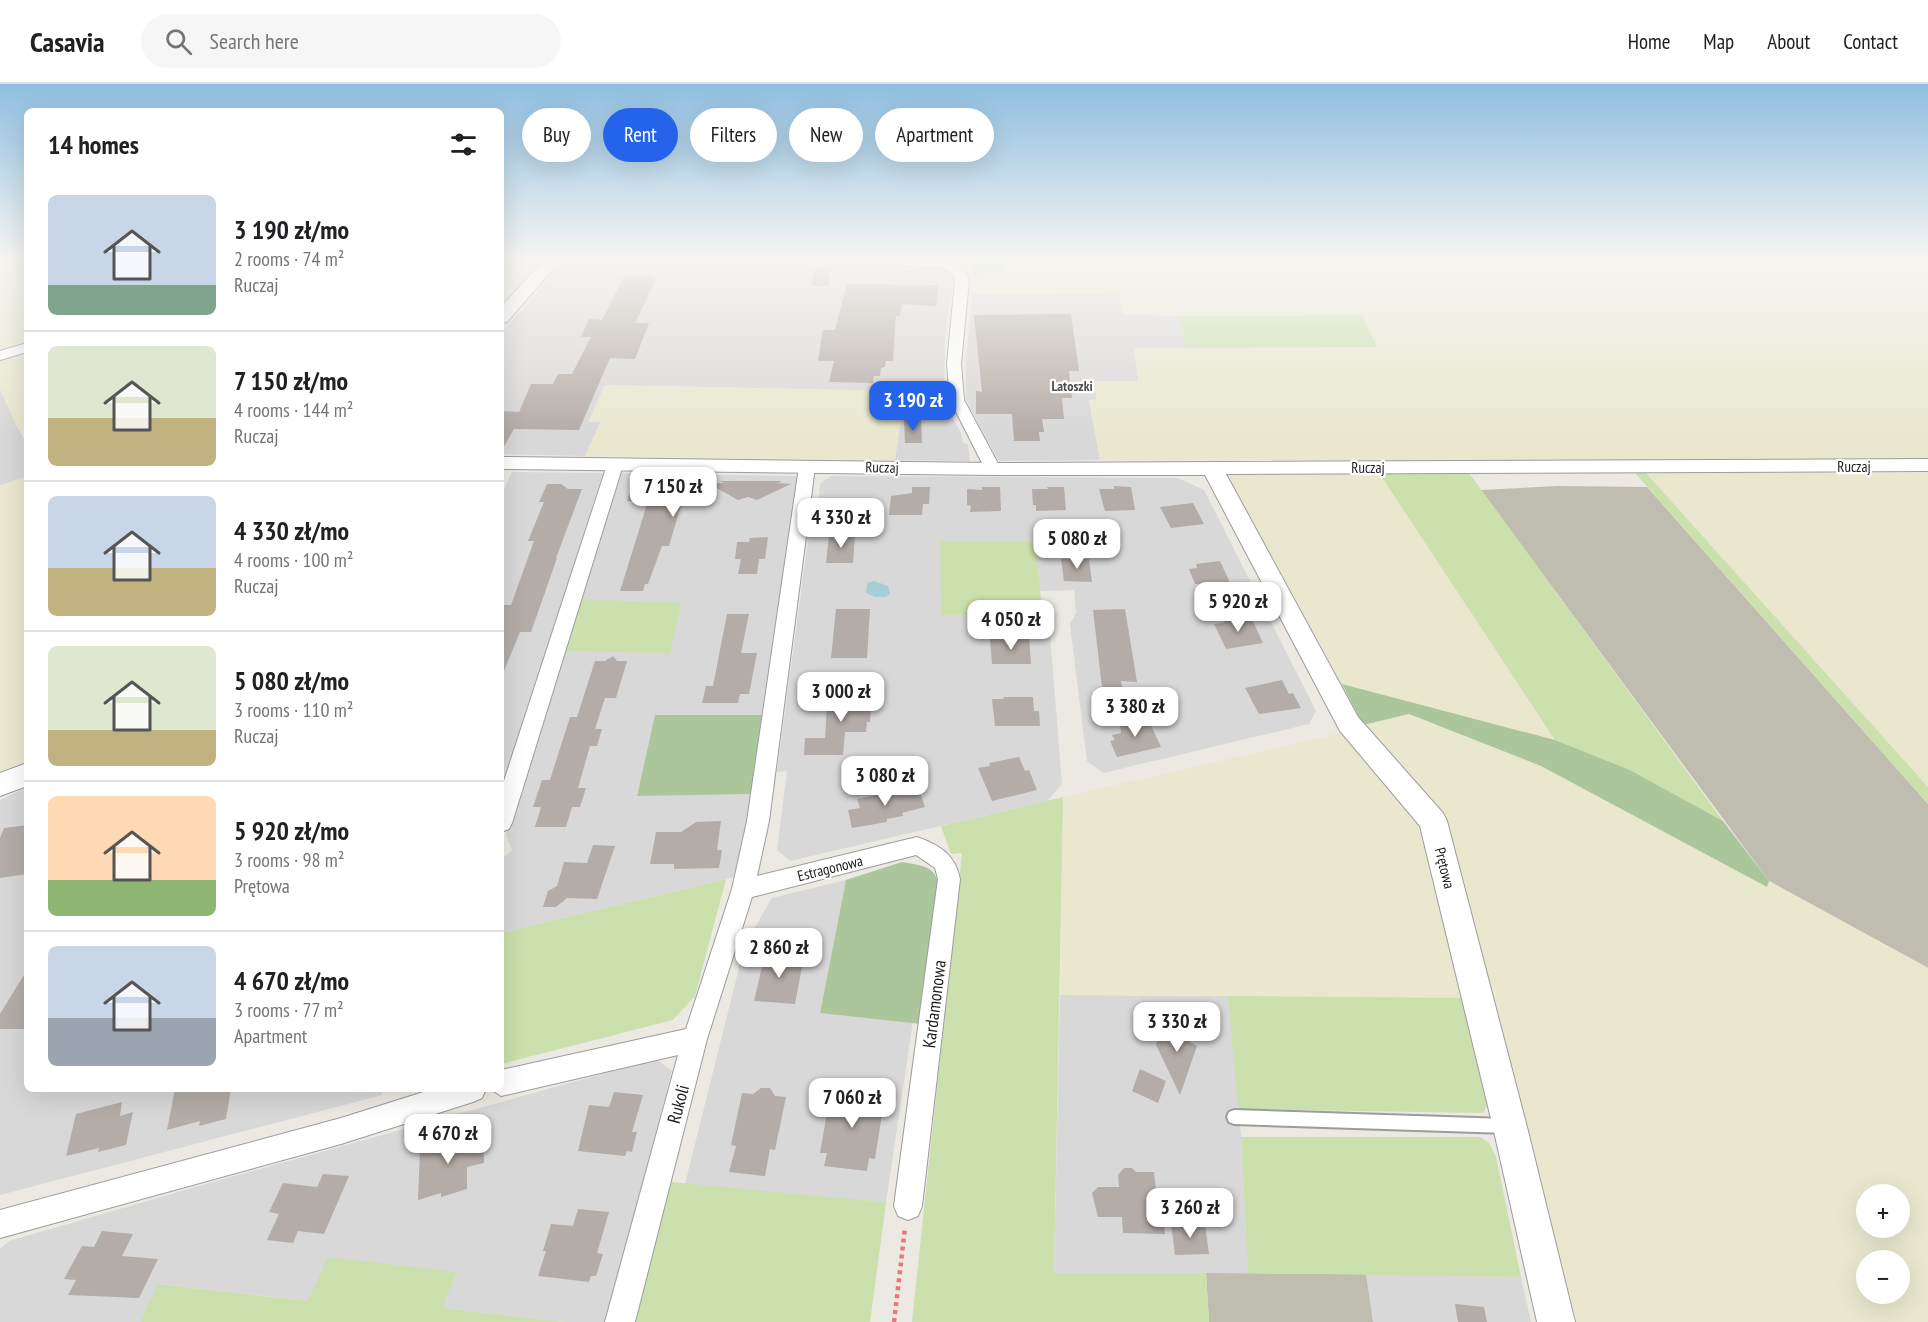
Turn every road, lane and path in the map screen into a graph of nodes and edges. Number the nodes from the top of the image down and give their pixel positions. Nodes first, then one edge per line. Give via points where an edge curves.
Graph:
1 (958, 318) edge
2 (24, 348) edge
3 (0, 356) edge
4 (504, 463) edge
5 (615, 465) junction
6 (1928, 465) edge
7 (807, 466) junction
8 (1212, 468) junction
9 (993, 469) junction
10 (24, 775) edge
11 (0, 785) edge
12 (504, 814) edge
13 (917, 846) joint
14 (743, 889) junction
15 (695, 1039) junction
16 (504, 1082) edge
17 (464, 1092) edge
18 (1234, 1117) dead end
19 (1510, 1127) junction
20 (908, 1206) joint
21 (0, 1224) edge
22 (621, 1322) edge
23 (894, 1322) edge
24 (1556, 1322) edge

1 - 9 street via 954,364 957,400
2 - 3 street
4 - 5 street, Ruczaj
5 - 7 street, Ruczaj
5 - 12 street
6 - 8 street, Ruczaj
7 - 9 street, Ruczaj
7 - 14 street via 758,820
8 - 9 street, Ruczaj
8 - 19 street, Prętowa via 1349,724 1433,821
10 - 11 street
13 - 14 street, Estragonowa
13 - 20 street, Kardamonowa via 943,860 949,879
14 - 15 street, Rukoli
15 - 16 street
15 - 22 street, Rukoli
17 - 21 street via 341,1131
18 - 19 lane
19 - 24 street, Prętowa
20 - 23 path

